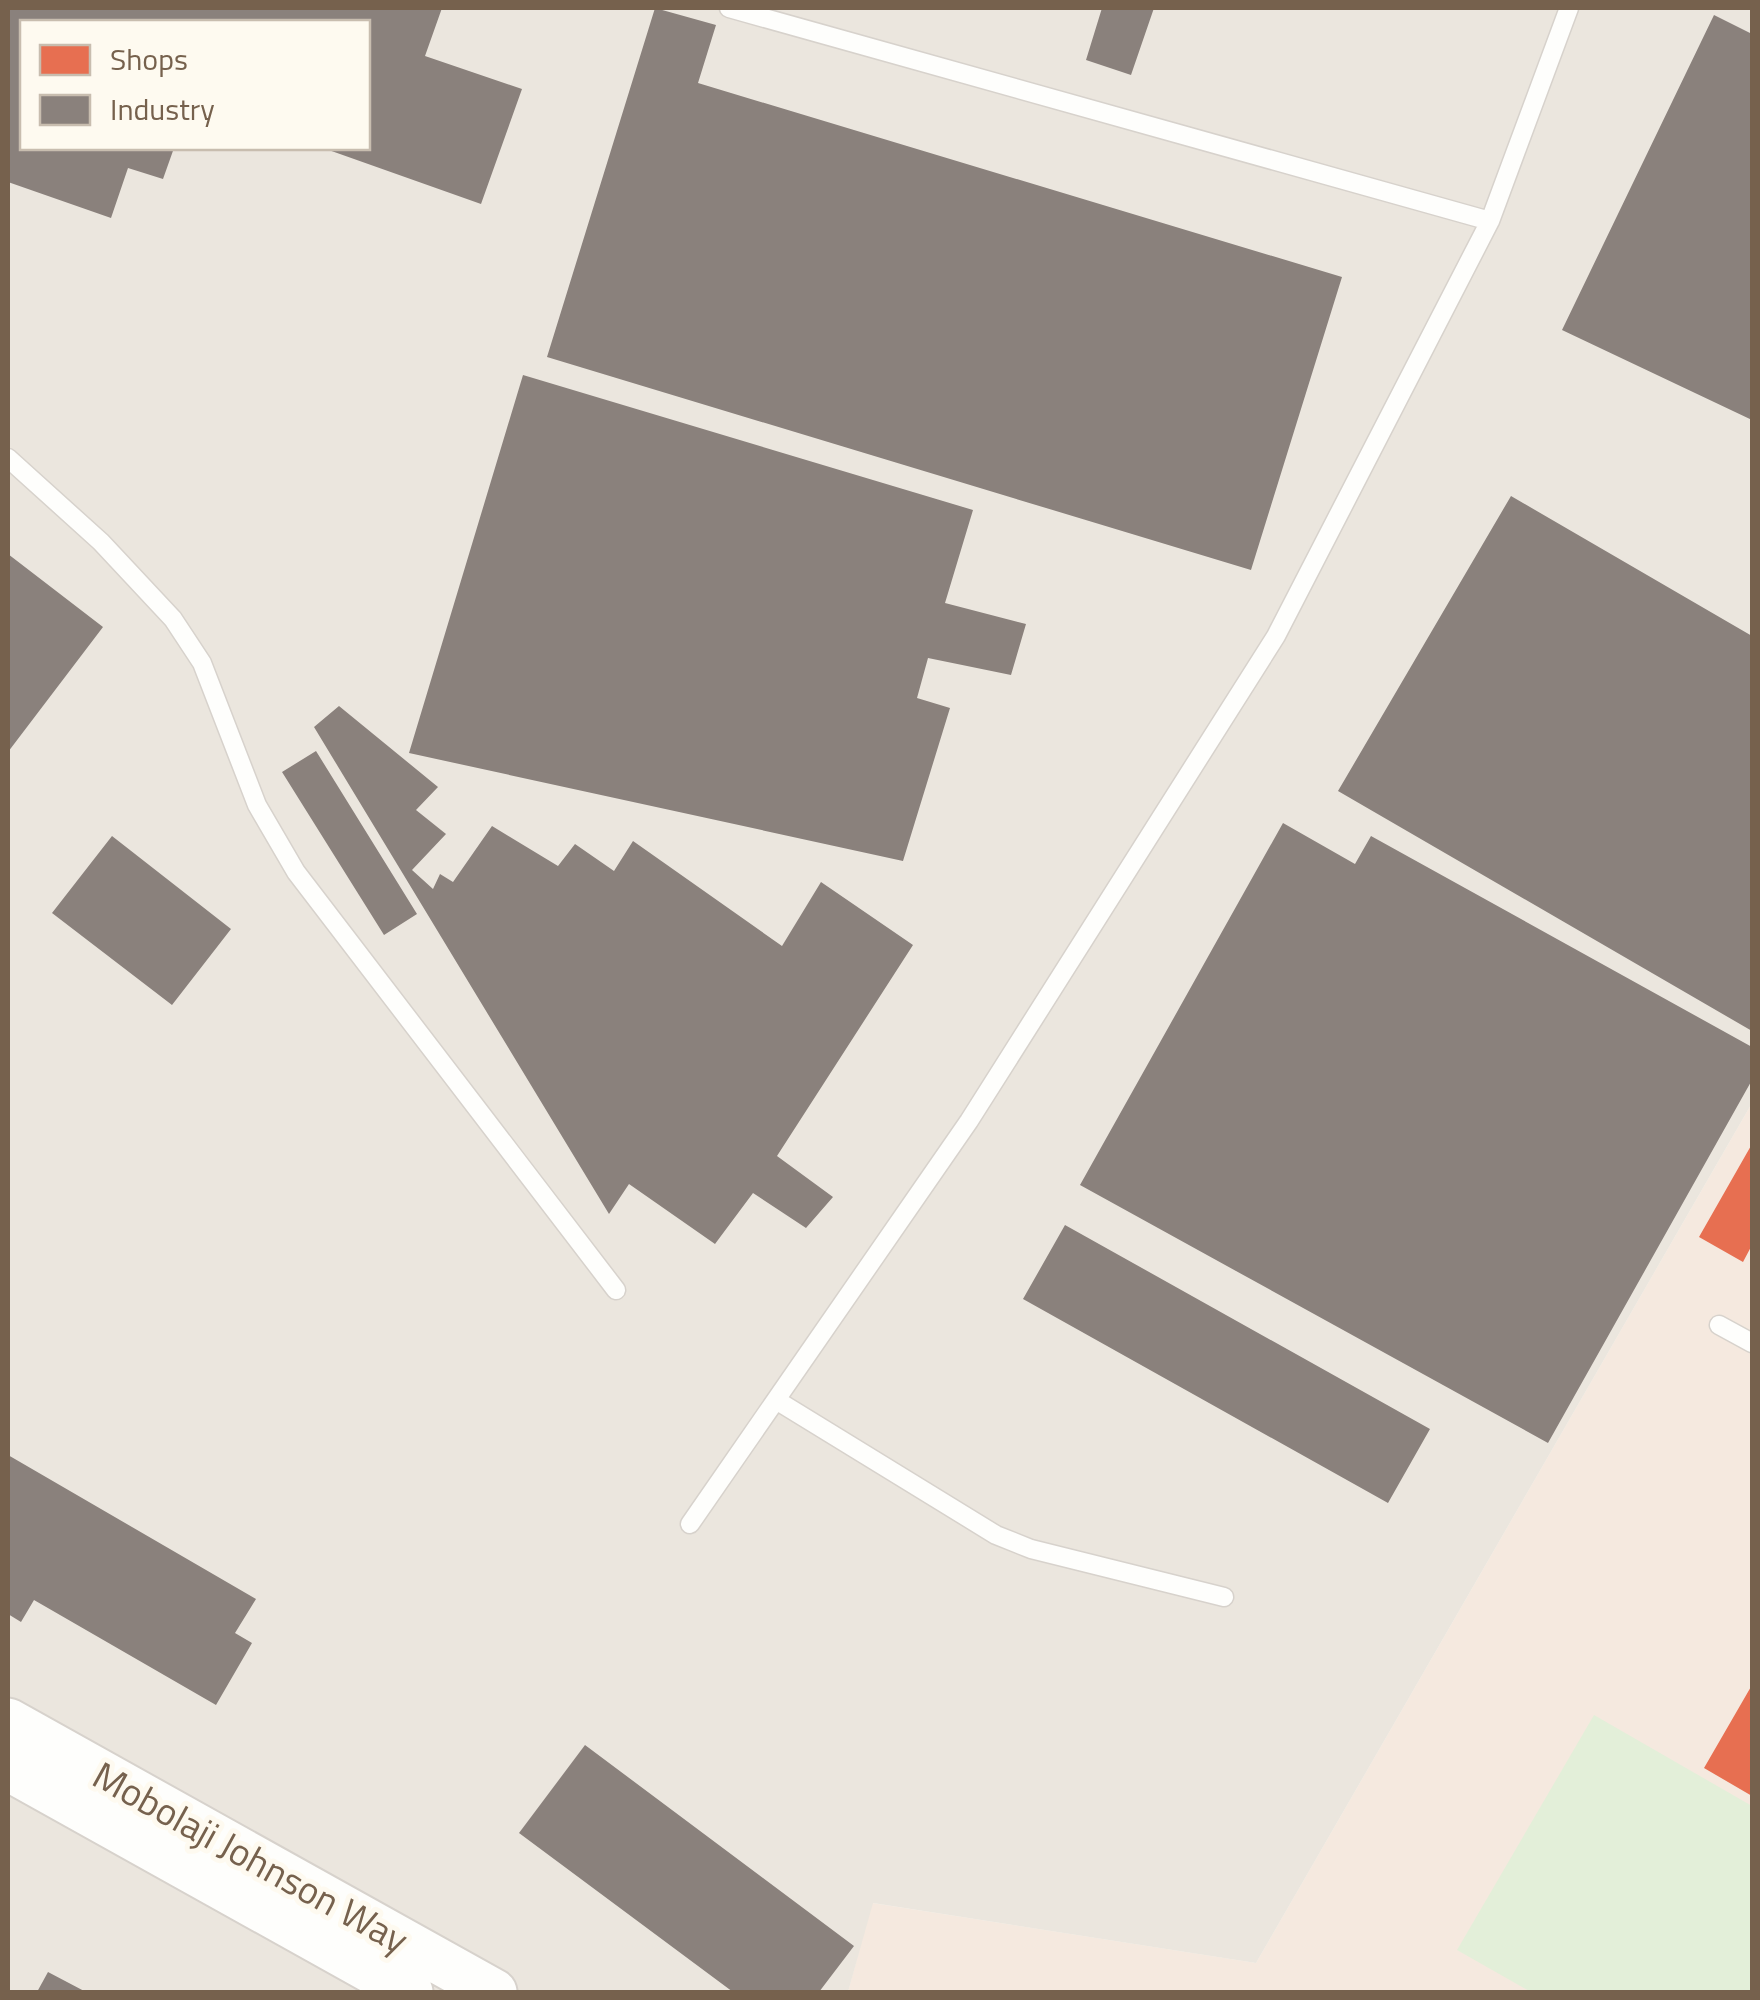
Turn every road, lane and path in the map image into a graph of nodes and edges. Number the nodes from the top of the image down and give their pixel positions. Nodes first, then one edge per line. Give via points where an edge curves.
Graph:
1 (729, 8) edge
2 (1569, 8) edge
3 (1490, 221) junction
4 (8, 458) edge
5 (616, 1290) dead end
6 (1719, 1324) dead end
7 (1752, 1344) edge
8 (776, 1400) junction
9 (690, 1524) dead end
10 (1224, 1597) dead end
11 (8, 1721) edge
12 (8, 1768) edge
13 (410, 1992) edge
14 (494, 1992) edge

1 - 3 lane
2 - 3 lane
3 - 8 lane via 1276,636 969,1121
4 - 5 lane via 102,542 173,619 202,663 257,805 296,872
6 - 7 lane
8 - 9 lane
8 - 10 lane via 996,1535
11 - 14 street, Mobolaji Johnson Way
12 - 13 street, Mobolaji Johnson Way

